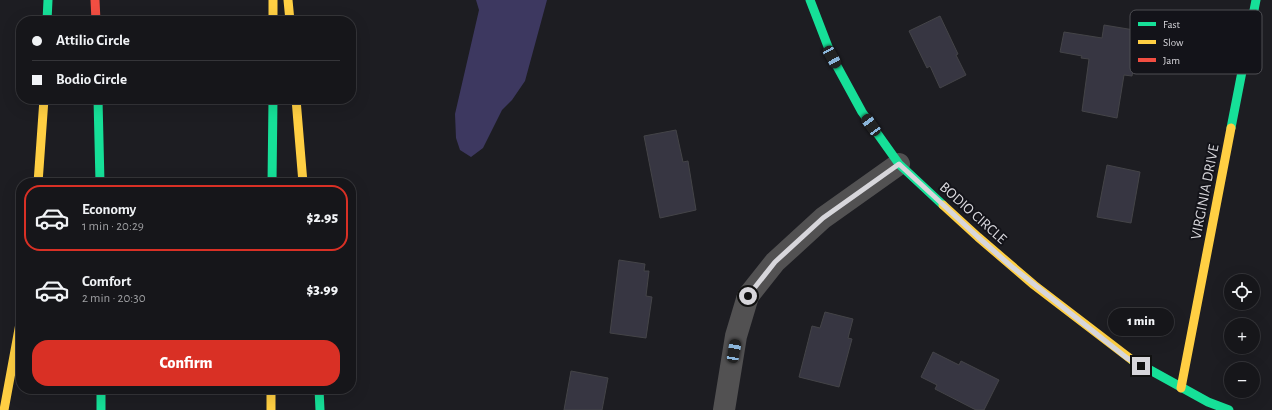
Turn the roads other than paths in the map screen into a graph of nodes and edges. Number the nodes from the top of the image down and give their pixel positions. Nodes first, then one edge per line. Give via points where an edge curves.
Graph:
1 (48, 0) edge
2 (95, 0) edge
3 (273, 0) edge
4 (288, 0) edge
5 (810, 0) edge
6 (1256, 0) edge
7 (1254, 10) edge
8 (47, 16) edge
9 (96, 16) edge
10 (273, 16) edge
11 (290, 16) edge
12 (1242, 74) edge
13 (44, 104) edge
14 (98, 104) edge
15 (273, 104) edge
16 (296, 104) edge
17 (899, 164) junction
18 (38, 178) edge
19 (100, 178) edge
20 (272, 178) edge
21 (303, 178) edge
22 (16, 345) edge
23 (1181, 388) junction
24 (101, 394) edge
25 (271, 394) edge
26 (319, 394) edge
27 (4, 410) edge
28 (101, 410) edge
29 (271, 410) edge
30 (320, 410) edge
31 (724, 410) edge
32 (1229, 410) edge

1 - 8 main road
2 - 9 main road
3 - 10 main road
4 - 11 main road
5 - 17 main road, BODIO CIRCLE via 832,57 862,112
6 - 7 main road, VIRGINIA DRIVE
12 - 23 main road, VIRGINIA DRIVE
13 - 18 main road
14 - 19 main road
15 - 20 main road
16 - 21 main road
17 - 23 main road, BODIO CIRCLE via 1034,285 1127,358
17 - 31 street via 823,218 775,262 748,296 736,336
22 - 27 main road
23 - 32 main road, BODIO CIRCLE
24 - 28 main road
25 - 29 main road
26 - 30 main road

